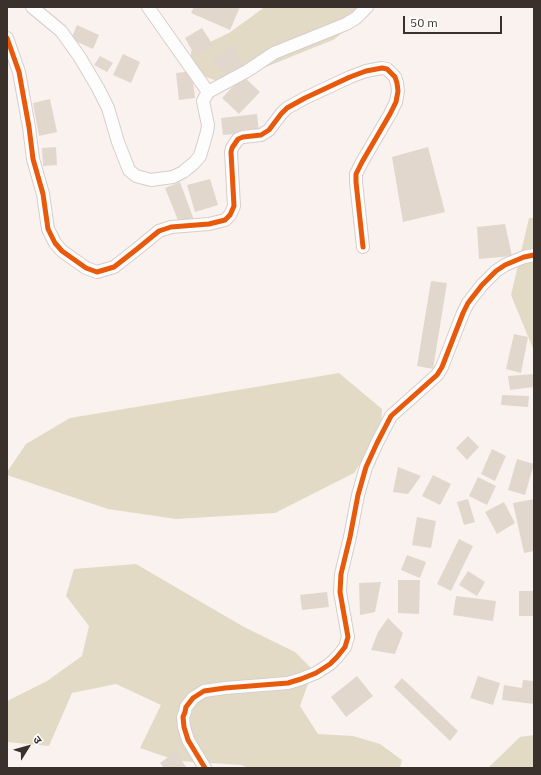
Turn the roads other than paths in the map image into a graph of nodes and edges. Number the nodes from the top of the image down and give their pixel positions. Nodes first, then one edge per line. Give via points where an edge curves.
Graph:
1 (32, 7) edge
2 (148, 7) edge
3 (367, 7) edge
4 (7, 38) edge
5 (208, 92) junction
6 (363, 247) dead end
7 (534, 255) edge
8 (205, 768) edge

1 - 5 street via 61,31 79,56 108,108 124,159 129,170 136,176 151,180 173,177 194,163 200,156 207,132 203,101
2 - 5 street
3 - 5 street via 346,24 274,53 247,72
4 - 6 street via 19,72 33,159 43,194 48,229 62,251 86,268 97,272 114,267 159,230 225,220 234,206 231,152 238,139 261,136 281,114 305,98 366,71 387,69 397,83 396,102 356,174
7 - 8 street via 505,265 482,285 468,303 437,375 391,416 377,443 366,467 358,495 341,574 340,592 348,637 346,647 330,664 301,680 204,691 193,698 186,707 184,727 188,740

